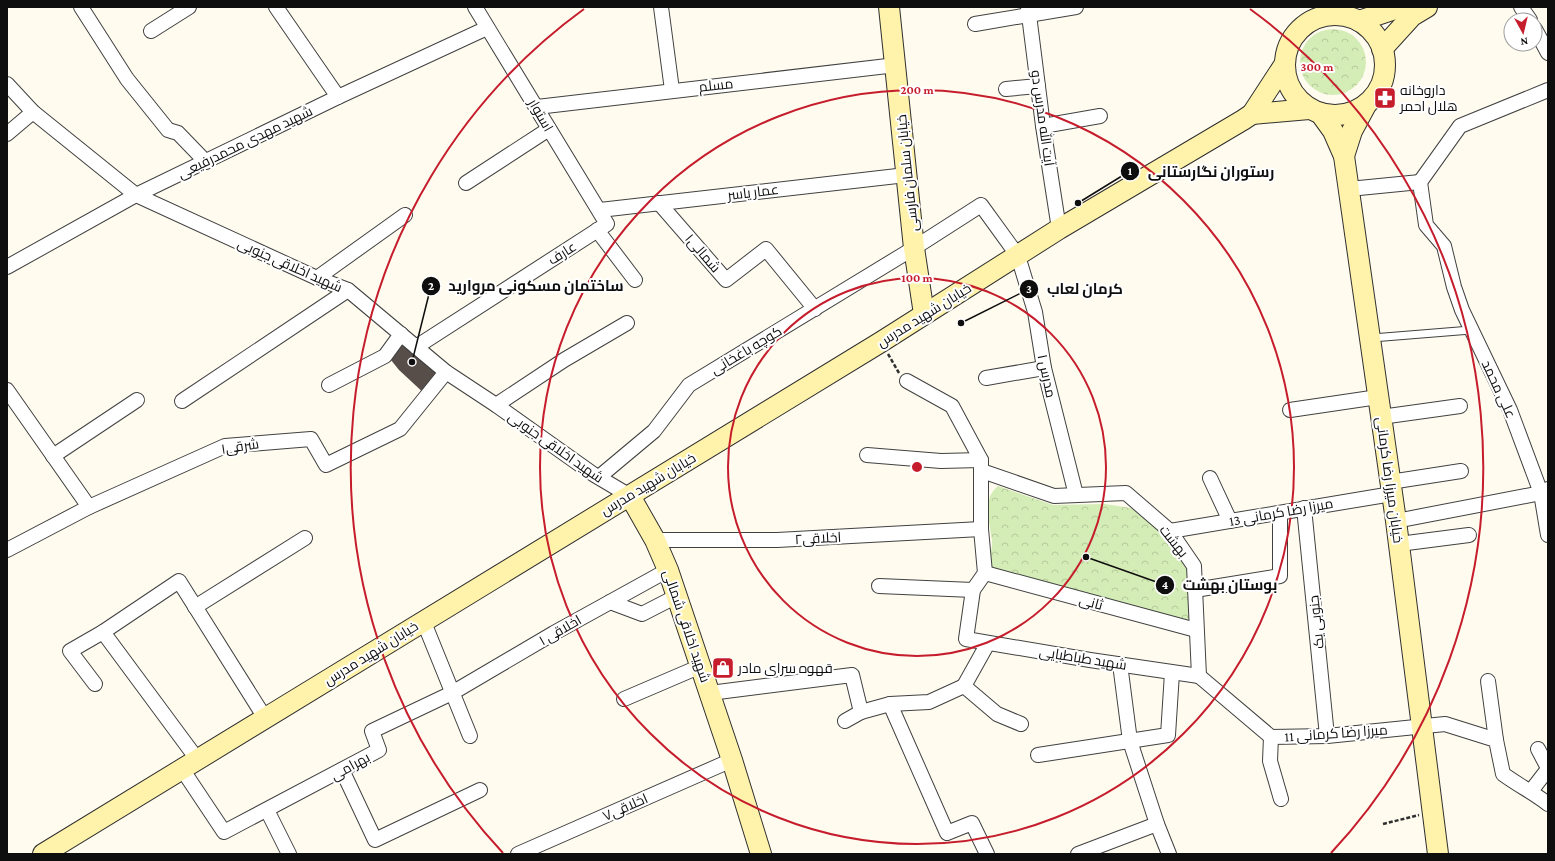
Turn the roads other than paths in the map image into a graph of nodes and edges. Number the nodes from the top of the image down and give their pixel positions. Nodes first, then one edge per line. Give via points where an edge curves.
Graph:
1 (80, 7) edge
2 (189, 7) edge
3 (276, 7) edge
4 (475, 7) edge
5 (661, 7) edge
6 (889, 7) edge
7 (1076, 7) edge
8 (1401, 7) edge
9 (1428, 7) edge
10 (1029, 11) edge
11 (1308, 15) edge
12 (1351, 15) edge
13 (975, 24) dead end
14 (487, 28) junction
15 (151, 31) dead end
16 (1543, 43) edge
17 (1382, 49) junction
18 (1548, 53) edge
19 (896, 65) junction
20 (1284, 65) junction
21 (7, 84) edge
22 (1038, 86) junction
23 (672, 90) junction
24 (1006, 90) dead end
25 (1548, 90) edge
26 (338, 97) junction
27 (1366, 105) junction
28 (537, 107) junction
29 (1314, 111) junction
30 (33, 112) junction
31 (1252, 114) junction
32 (1100, 116) dead end
33 (1043, 126) junction
34 (549, 129) junction
35 (7, 134) edge
36 (1344, 156) junction
37 (206, 162) junction
38 (906, 175) junction
39 (1420, 182) junction
40 (466, 183) dead end
41 (1349, 189) junction
42 (136, 195) junction
43 (659, 203) junction
44 (600, 210) junction
45 (406, 215) dead end
46 (602, 227) junction
47 (1059, 229) junction
48 (914, 248) junction
49 (1018, 256) junction
50 (7, 267) edge
51 (317, 278) junction
52 (635, 280) dead end
53 (348, 290) junction
54 (814, 309) junction
55 (924, 314) junction
56 (627, 323) dead end
57 (1471, 330) junction
58 (401, 334) junction
59 (1370, 338) junction
60 (416, 347) junction
61 (1044, 368) junction
62 (446, 372) junction
63 (986, 378) dead end
64 (907, 381) road end
65 (329, 385) dead end
66 (7, 390) edge
67 (1378, 397) junction
68 (137, 400) dead end
69 (182, 401) dead end
70 (496, 405) junction
71 (1460, 406) dead end
72 (1290, 410) dead end
73 (1381, 417) junction
74 (867, 455) dead end
75 (53, 456) junction
76 (982, 466) junction
77 (1461, 471) dead end
78 (599, 477) junction
79 (1210, 478) dead end
80 (1391, 488) junction
81 (1544, 491) edge
82 (1076, 495) junction
83 (630, 496) junction
84 (89, 507) junction
85 (1304, 508) junction
86 (1280, 513) junction
87 (1396, 520) junction
88 (1230, 521) junction
89 (981, 529) junction
90 (1170, 531) junction
91 (1469, 535) dead end
92 (1548, 535) edge
93 (305, 538) dead end
94 (655, 540) junction
95 (1399, 544) junction
96 (7, 550) edge
97 (668, 570) junction
98 (985, 573) junction
99 (879, 586) dead end
100 (973, 590) junction
101 (1195, 590) junction
102 (677, 596) junction
103 (610, 602) junction
104 (195, 607) junction
105 (424, 620) junction
106 (1196, 630) junction
107 (103, 632) junction
108 (988, 643) junction
109 (1120, 664) junction
110 (701, 666) junction
111 (1172, 673) junction
112 (1199, 676) junction
113 (1488, 681) dead end
114 (95, 684) dead end
115 (964, 686) junction
116 (452, 693) junction
117 (710, 693) junction
118 (624, 699) dead end
119 (890, 704) junction
120 (861, 712) junction
121 (265, 718) junction
122 (845, 721) dead end
123 (1021, 724) dead end
124 (1423, 725) junction
125 (470, 736) dead end
126 (1271, 736) junction
127 (1327, 736) junction
128 (1496, 740) junction
129 (1130, 741) junction
130 (1538, 749) dead end
131 (1038, 755) dead end
132 (732, 760) junction
133 (189, 764) junction
134 (1548, 768) edge
135 (342, 770) junction
136 (480, 790) dead end
137 (1531, 791) junction
138 (1281, 799) dead end
139 (1548, 804) edge
140 (267, 810) junction
141 (1157, 824) junction
142 (53, 851) edge
143 (289, 854) edge
144 (518, 854) edge
145 (761, 854) edge
146 (987, 854) edge
147 (1078, 854) edge
148 (1169, 854) edge
149 (1438, 854) edge

1 - 37 street via 127,80 168,130 178,133
2 - 15 street
3 - 26 street
4 - 14 street, استوار
5 - 23 street
6 - 19 main road, خیابان سلمان فارسی
7 - 10 street
8 - 12 main road
9 - 17 main road via 1412,16
10 - 13 street
10 - 22 street, آیت الله مدرس دو
11 - 12 main road
11 - 20 main road via 1288,46
12 - 17 main road via 1373,33
14 - 26 street, شهید مهدی محمدرفیعی
14 - 28 street, استوار
16 - 18 street
17 - 27 main road via 1384,75 1378,92
19 - 23 street, مسلم
19 - 38 main road, خیابان سلمان فارسی
20 - 29 main road via 1289,86 1301,103
20 - 31 main road, خیابان شهید مدرس
21 - 30 street, شهید اخلاقی جنوبی
22 - 24 street
22 - 33 street, آیت الله مدرس دو
23 - 28 street, مسلم
25 - 39 street via 1460,126
26 - 37 street, شهید مهدی محمدرفیعی
27 - 29 main road via 1344,115 1327,115
27 - 36 main road via 1352,131
28 - 34 street, استوار
29 - 31 main road, خیابان شهید مدرس
29 - 36 main road, خیابان میرزا رضا کرمانی via 1332,131
30 - 35 street
30 - 42 street, شهید اخلاقی جنوبی
31 - 47 main road, خیابان شهید مدرس
32 - 33 street
33 - 47 street, آیت الله مدرس دو
34 - 40 street
34 - 44 street, استوار
36 - 41 main road, خیابان میرزا رضا کرمانی
37 - 42 street, شهید مهدی محمدرفیعی
38 - 43 street, عمار یاسر
38 - 48 main road, خیابان سلمان فارسی
39 - 41 street
39 - 57 street, علی محمد via 1426,225 1444,246 1454,287
41 - 59 main road, خیابان میرزا رضا کرمانی
42 - 50 street, شهید مهدی محمدرفیعی
42 - 51 street, شهید اخلاقی جنوبی
43 - 44 street, عمار یاسر
43 - 54 street, شمالی۱ via 726,280 766,249
44 - 46 street, استوار
45 - 51 street
46 - 52 street, استوار
46 - 60 street, عارف
47 - 49 main road, خیابان شهید مدرس
48 - 49 street, مدرس ۱ via 981,205
48 - 54 street, کوچه باغخانی
48 - 55 main road, خیابان سلمان فارسی
49 - 55 main road, خیابان شهید مدرس
49 - 61 street, مدرس ۱ via 1035,312
51 - 53 street, شهید اخلاقی جنوبی
53 - 58 street, شهید اخلاقی جنوبی
53 - 69 street
54 - 78 street, کوچه باغخانی via 689,385 654,431
55 - 83 main road, خیابان شهید مدرس
56 - 70 street via 564,360
57 - 59 lane
57 - 81 street, علی محمد via 1510,410
58 - 60 street, شهید اخلاقی جنوبی
58 - 65 street via 385,356
59 - 67 main road, خیابان میرزا رضا کرمانی
60 - 62 street, شهید اخلاقی جنوبی
61 - 63 street
61 - 82 street, مدرس ۱
62 - 70 street, شهید اخلاقی جنوبی
62 - 84 street, شرقی۱ via 400,430 326,465 310,439 225,446
64 - 76 street via 952,406
66 - 75 street
67 - 72 street
67 - 73 main road, خیابان میرزا رضا کرمانی
68 - 75 street
70 - 78 street, شهید اخلاقی جنوبی
71 - 73 street
73 - 80 main road, خیابان میرزا رضا کرمانی
74 - 76 street
75 - 84 street
76 - 82 street, بهشت via 1054,496
76 - 89 street
77 - 80 street, میرزا رضا کرمانی 13
78 - 83 street, شهید اخلاقی جنوبی
79 - 88 street
80 - 85 street, میرزا رضا کرمانی 13
80 - 87 main road, خیابان میرزا رضا کرمانی
81 - 87 street
81 - 92 street, علی محمد
82 - 90 street, بهشت via 1126,493
83 - 94 main road, شهید اخلاقی شمالی
83 - 105 main road, خیابان شهید مدرس
84 - 96 street, شرقی۱
85 - 86 street, میرزا رضا کرمانی 13
85 - 127 street, جنوبی یک
86 - 88 street, میرزا رضا کرمانی 13
86 - 101 street via 1280,576
87 - 95 main road, خیابان میرزا رضا کرمانی
88 - 90 street, میرزا رضا کرمانی 13
89 - 94 street, اخلاقی۲ via 777,540
89 - 98 street
90 - 101 street, بهشت via 1194,566
91 - 95 street
93 - 104 street
94 - 97 main road, شهید اخلاقی شمالی
95 - 124 main road, خیابان میرزا رضا کرمانی
97 - 102 main road, شهید اخلاقی شمالی
97 - 103 street, اخلاقی ۱
98 - 100 street
98 - 106 street, ثانی
99 - 100 street
100 - 108 street, شهید طباطبایی via 966,639
101 - 106 street, بهشت
102 - 103 street via 642,614
102 - 110 main road, شهید اخلاقی شمالی
103 - 116 street, اخلاقی ۱
104 - 107 street via 179,581
104 - 121 street
105 - 116 street
105 - 121 main road, خیابان شهید مدرس
106 - 112 street, بهشت
107 - 114 street via 70,651
107 - 133 street
108 - 109 street, شهید طباطبایی
108 - 115 street
109 - 111 street, شهید طباطبایی
109 - 129 street
110 - 117 main road, شهید اخلاقی شمالی
110 - 118 street
111 - 112 street, شهید طباطبایی
111 - 129 street via 1168,735
112 - 126 street, میرزا رضا کرمانی 11
113 - 128 street
115 - 119 street via 929,702
115 - 123 street via 997,714
116 - 125 street
116 - 135 street, بهرامی via 372,731 379,750
117 - 120 street via 852,675
117 - 132 main road, شهید اخلاقی شمالی
119 - 120 street
119 - 146 street via 947,833 972,823
120 - 122 street
121 - 133 main road, خیابان شهید مدرس
124 - 127 street, میرزا رضا کرمانی 11
124 - 128 street, میرزا رضا کرمانی 11 via 1445,724
124 - 149 main road, خیابان میرزا رضا کرمانی
126 - 127 street, میرزا رضا کرمانی 11
126 - 138 street via 1270,761
128 - 137 street via 1503,774
129 - 131 street
129 - 141 street
130 - 134 street
132 - 144 street, اخلاقی۷
132 - 145 main road, شهید اخلاقی شمالی
133 - 140 street, بهرامی via 224,832
133 - 142 main road, خیابان شهید مدرس
134 - 137 street
135 - 136 street via 375,840
135 - 140 street, بهرامی
137 - 139 street
140 - 143 street
141 - 147 street
141 - 148 street

